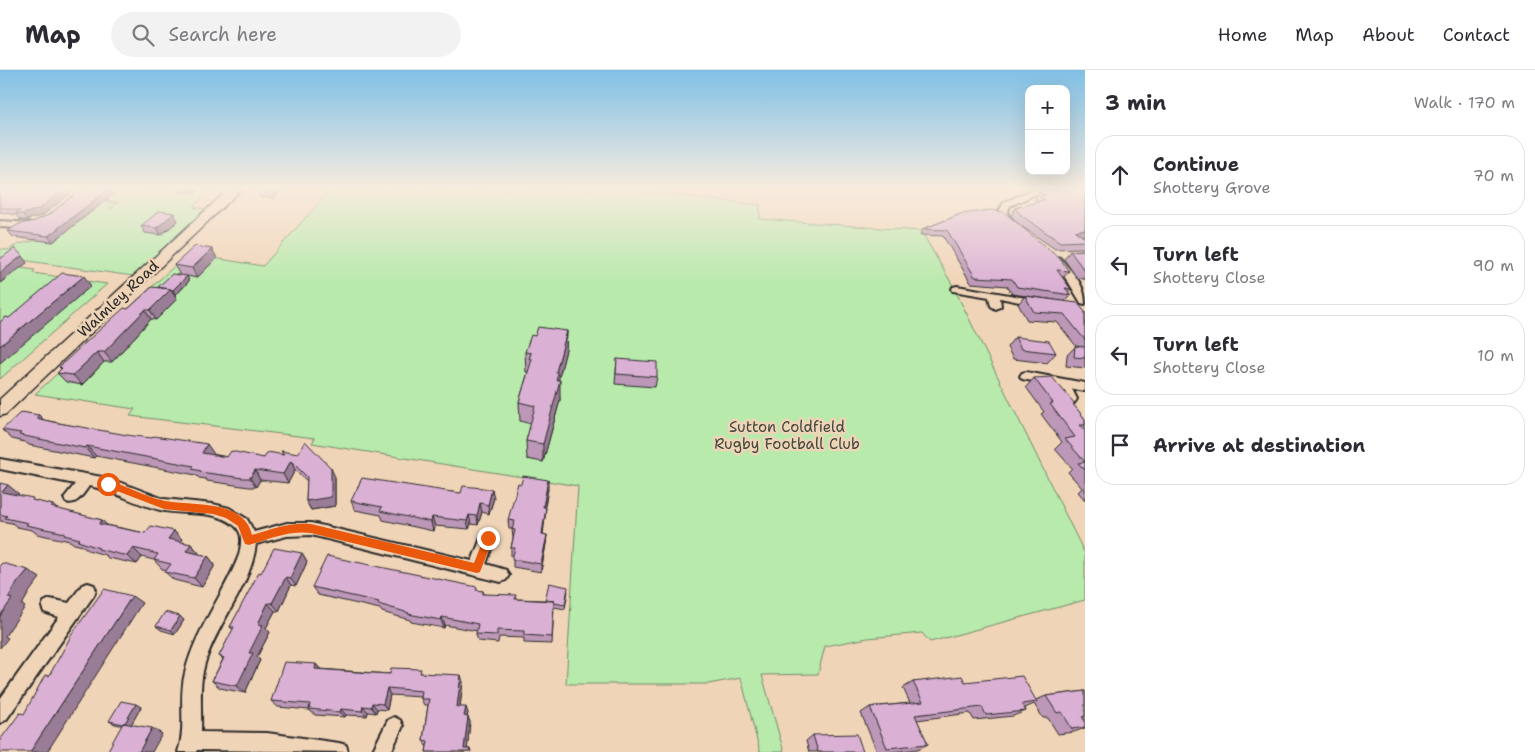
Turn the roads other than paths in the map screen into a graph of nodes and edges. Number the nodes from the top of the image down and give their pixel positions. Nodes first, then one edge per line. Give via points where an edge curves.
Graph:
1 (202, 221) edge
2 (1008, 221) edge
3 (0, 224) edge
4 (39, 225) edge
5 (1022, 232) edge
6 (1069, 254) edge
7 (958, 289) dead end
8 (994, 294) junction
9 (1046, 304) edge
10 (996, 306) dead end
11 (1083, 306) edge
12 (1026, 376) dead end
13 (1064, 383) junction
14 (1085, 387) edge
15 (1072, 399) edge
16 (0, 409) edge
17 (0, 464) edge
18 (86, 480) junction
19 (71, 498) dead end
20 (488, 538) dead end
21 (249, 540) junction
22 (477, 568) junction
23 (501, 575) dead end
24 (88, 590) dead end
25 (50, 607) dead end
26 (72, 612) junction
27 (0, 714) edge
28 (394, 726) dead end
29 (190, 746) edge
30 (339, 752) edge
31 (381, 752) edge

1 - 16 main road, Walmley Road
2 - 5 street
3 - 4 street
6 - 11 street via 1053,254 1065,269
7 - 8 street
8 - 9 street
8 - 10 street
12 - 13 street
13 - 14 street
13 - 15 street
17 - 18 street
18 - 19 street
18 - 21 street via 120,487 164,505 229,514 242,523
20 - 22 street
21 - 22 street via 300,527
21 - 29 street via 243,565 202,647 193,674
22 - 23 street
24 - 26 street
25 - 26 street
26 - 27 street
28 - 31 street
29 - 30 street via 267,742

